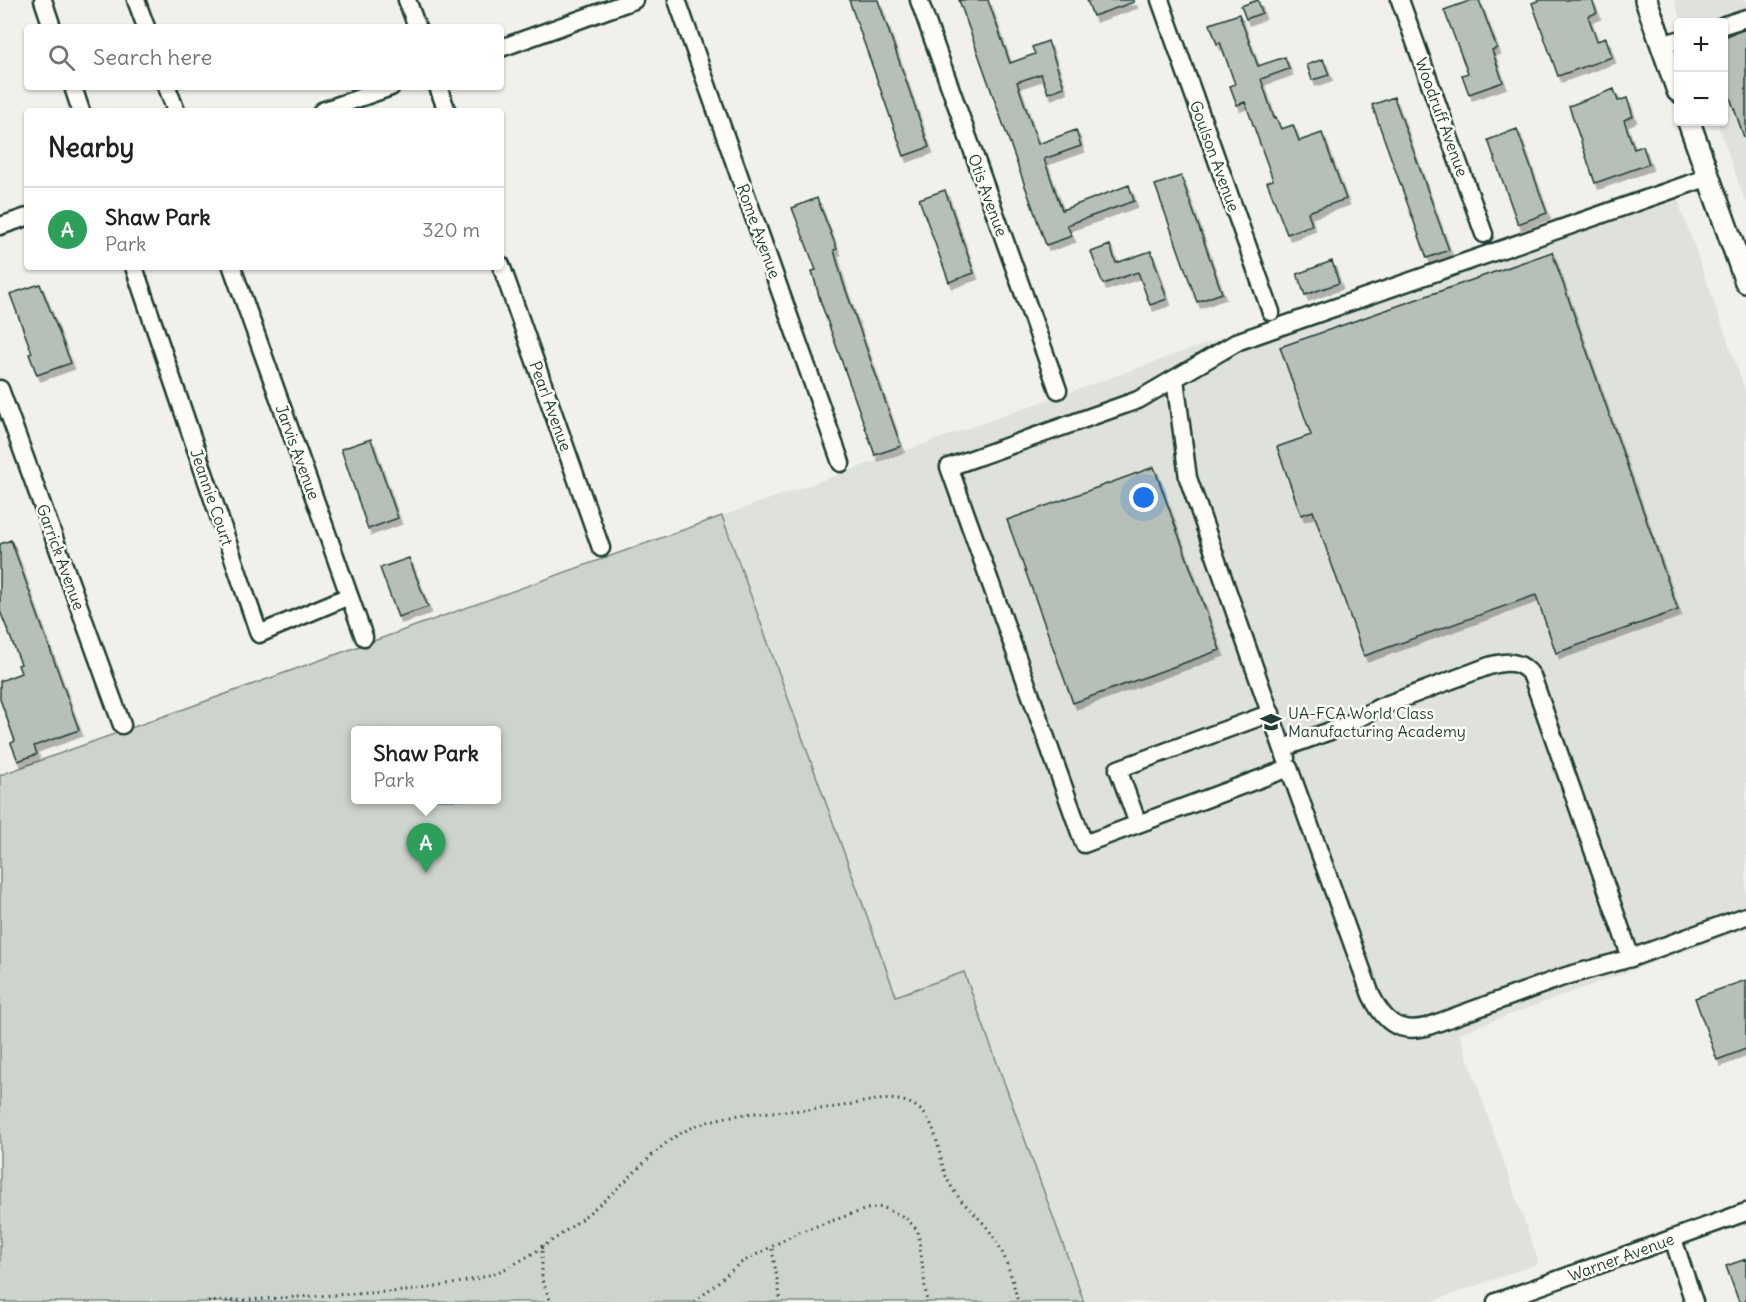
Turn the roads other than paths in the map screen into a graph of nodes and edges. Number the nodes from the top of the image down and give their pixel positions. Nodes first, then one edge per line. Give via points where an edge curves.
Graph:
1 (43, 0) edge
2 (136, 0) edge
3 (407, 0) edge
4 (634, 0) edge
5 (677, 0) edge
6 (919, 0) edge
7 (1160, 0) edge
8 (1400, 0) edge
9 (1646, 0) edge
10 (1746, 18) edge
11 (51, 24) edge
12 (145, 24) edge
13 (416, 24) edge
14 (1728, 24) edge
15 (1670, 43) edge
16 (504, 47) edge
17 (1675, 72) edge
18 (74, 90) edge
19 (168, 90) edge
20 (382, 90) edge
21 (439, 90) edge
22 (80, 108) edge
23 (175, 108) edge
24 (331, 108) edge
25 (446, 108) edge
26 (1690, 126) edge
27 (1709, 177) junction
28 (24, 218) edge
29 (0, 226) edge
30 (1484, 234) dead end
31 (1738, 241) edge
32 (135, 270) edge
33 (233, 270) edge
34 (503, 270) edge
35 (1746, 282) edge
36 (1271, 312) dead end
37 (1175, 379) junction
38 (0, 389) edge
39 (1058, 390) dead end
40 (841, 463) dead end
41 (601, 548) dead end
42 (349, 596) junction
43 (364, 637) dead end
44 (1271, 713) junction
45 (122, 725) dead end
46 (1283, 748) junction
47 (1289, 768) junction
48 (1138, 824) junction
49 (1746, 916) edge
50 (1631, 958) junction
51 (1746, 1212) edge
52 (1673, 1239) junction
53 (1496, 1302) edge
54 (1694, 1302) edge

1 - 11 street
2 - 12 street
3 - 13 street
4 - 16 street
5 - 40 street, Rome Avenue
6 - 39 street, Otis Avenue
7 - 36 street, Goulson Avenue
8 - 30 street, Woodruff Avenue
9 - 15 main road
10 - 14 street
15 - 17 main road
18 - 22 street
19 - 23 street
20 - 24 street
21 - 25 street
26 - 27 main road
27 - 31 main road
27 - 37 street via 1239,341
28 - 29 street
31 - 35 main road
32 - 42 street, Jeannie Court via 259,634
33 - 42 street, Jarvis Avenue
34 - 41 street, Pearl Avenue
37 - 44 street via 1188,478
37 - 48 street via 1138,400 949,467 1084,844
38 - 45 street, Garrick Avenue
42 - 43 street, Jarvis Avenue
44 - 46 street
44 - 48 street via 1118,769
46 - 47 street
46 - 50 street via 1489,666 1501,662 1520,664 1532,676
47 - 48 street
47 - 50 street via 1371,995 1392,1025 1409,1030 1426,1027 1566,976
49 - 50 street
51 - 52 street, Warner Avenue
52 - 53 street, Warner Avenue
52 - 54 street

